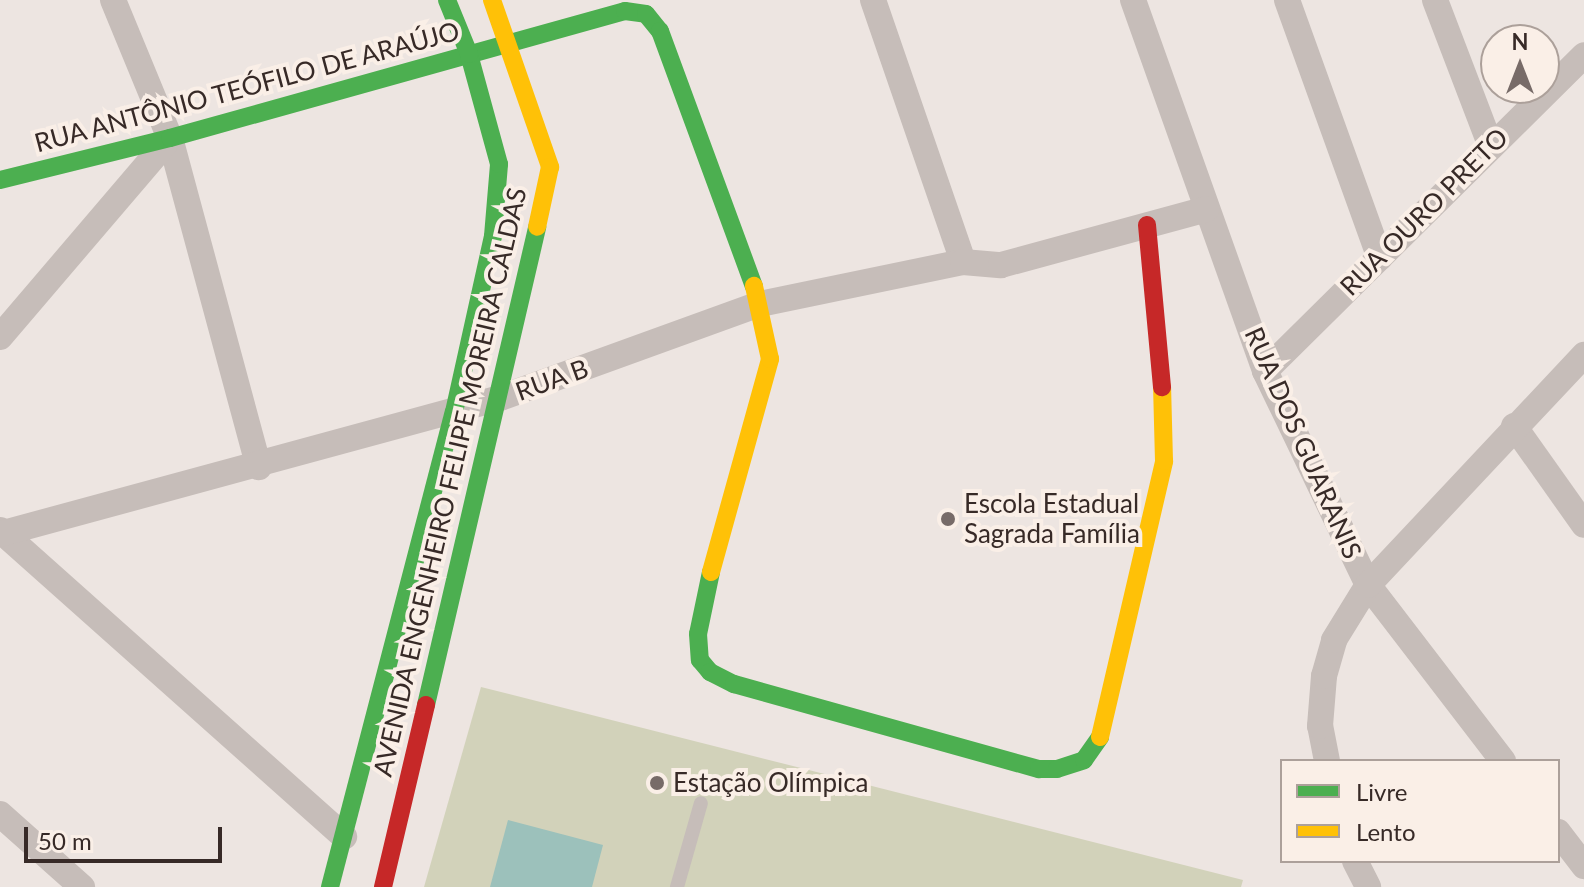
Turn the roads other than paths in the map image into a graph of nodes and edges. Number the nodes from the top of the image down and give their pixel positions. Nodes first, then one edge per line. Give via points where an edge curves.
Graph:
1 (113, 0) edge
2 (447, 0) edge
3 (492, 0) edge
4 (873, 0) edge
5 (1133, 0) edge
6 (1287, 0) edge
7 (1435, 0) edge
8 (510, 42) junction
9 (469, 54) junction
10 (1584, 55) edge
11 (170, 138) junction
12 (1490, 144) junction
13 (0, 180) edge
14 (1207, 209) junction
15 (1147, 225) junction
16 (1380, 258) junction
17 (963, 262) junction
18 (760, 304) junction
19 (0, 337) edge
20 (1584, 355) edge
21 (1265, 371) junction
22 (500, 398) junction
23 (454, 412) junction
24 (1514, 426) junction
25 (259, 467) junction
26 (1584, 525) edge
27 (1, 532) edge
28 (1368, 585) junction
29 (1327, 759) edge
30 (1501, 759) edge
31 (701, 803) dead end
32 (0, 814) edge
33 (1560, 835) edge
34 (344, 837) junction
35 (1356, 863) edge
36 (1584, 866) edge
37 (82, 887) edge
38 (330, 887) edge
39 (383, 887) edge
40 (677, 887) edge
41 (1368, 887) edge

1 - 11 street
2 - 9 street, AVENIDA ENGENHEIRO FELIPE MOREIRA CALDAS
3 - 8 street, AVENIDA ENGENHEIRO FELIPE MOREIRA CALDAS
4 - 17 street
5 - 14 street, RUA DOS GUARANIS
6 - 16 street
7 - 12 street
8 - 9 street, RUA ANTÔNIO TEÓFILO DE ARAÚJO
8 - 18 street, RUA ANTÔNIO TEÓFILO DE ARAÚJO via 625,11 646,14 660,31
8 - 22 street, AVENIDA ENGENHEIRO FELIPE MOREIRA CALDAS via 550,167
9 - 11 street, RUA ANTÔNIO TEÓFILO DE ARAÚJO
9 - 23 street, AVENIDA ENGENHEIRO FELIPE MOREIRA CALDAS via 499,164 493,236
10 - 12 street, RUA OURO PRETO
11 - 13 street, RUA ANTÔNIO TEÓFILO DE ARAÚJO
11 - 19 street
11 - 25 street
12 - 16 street, RUA OURO PRETO
14 - 15 street, RUA B
14 - 21 street, RUA DOS GUARANIS
15 - 17 street, RUA B via 1001,265
15 - 18 street, RUA ANTÔNIO TEÓFILO DE ARAÚJO via 1162,376 1164,461 1099,740 1084,760 1057,769 1039,769 734,684 710,672 700,660 703,601 770,359
16 - 21 street, RUA OURO PRETO
17 - 18 street, RUA B
18 - 22 street, RUA B
20 - 24 street
21 - 28 street, RUA DOS GUARANIS
22 - 23 street, RUA B
22 - 39 street, AVENIDA ENGENHEIRO FELIPE MOREIRA CALDAS
23 - 25 street, RUA B
23 - 34 street, AVENIDA ENGENHEIRO FELIPE MOREIRA CALDAS
24 - 26 street
24 - 28 street
25 - 27 street, RUA B
27 - 34 street
28 - 29 street via 1334,640 1324,676 1320,726
28 - 30 street, RUA DOS GUARANIS
31 - 40 lane
32 - 37 street
33 - 36 street
34 - 38 street, AVENIDA ENGENHEIRO FELIPE MOREIRA CALDAS
35 - 41 street

